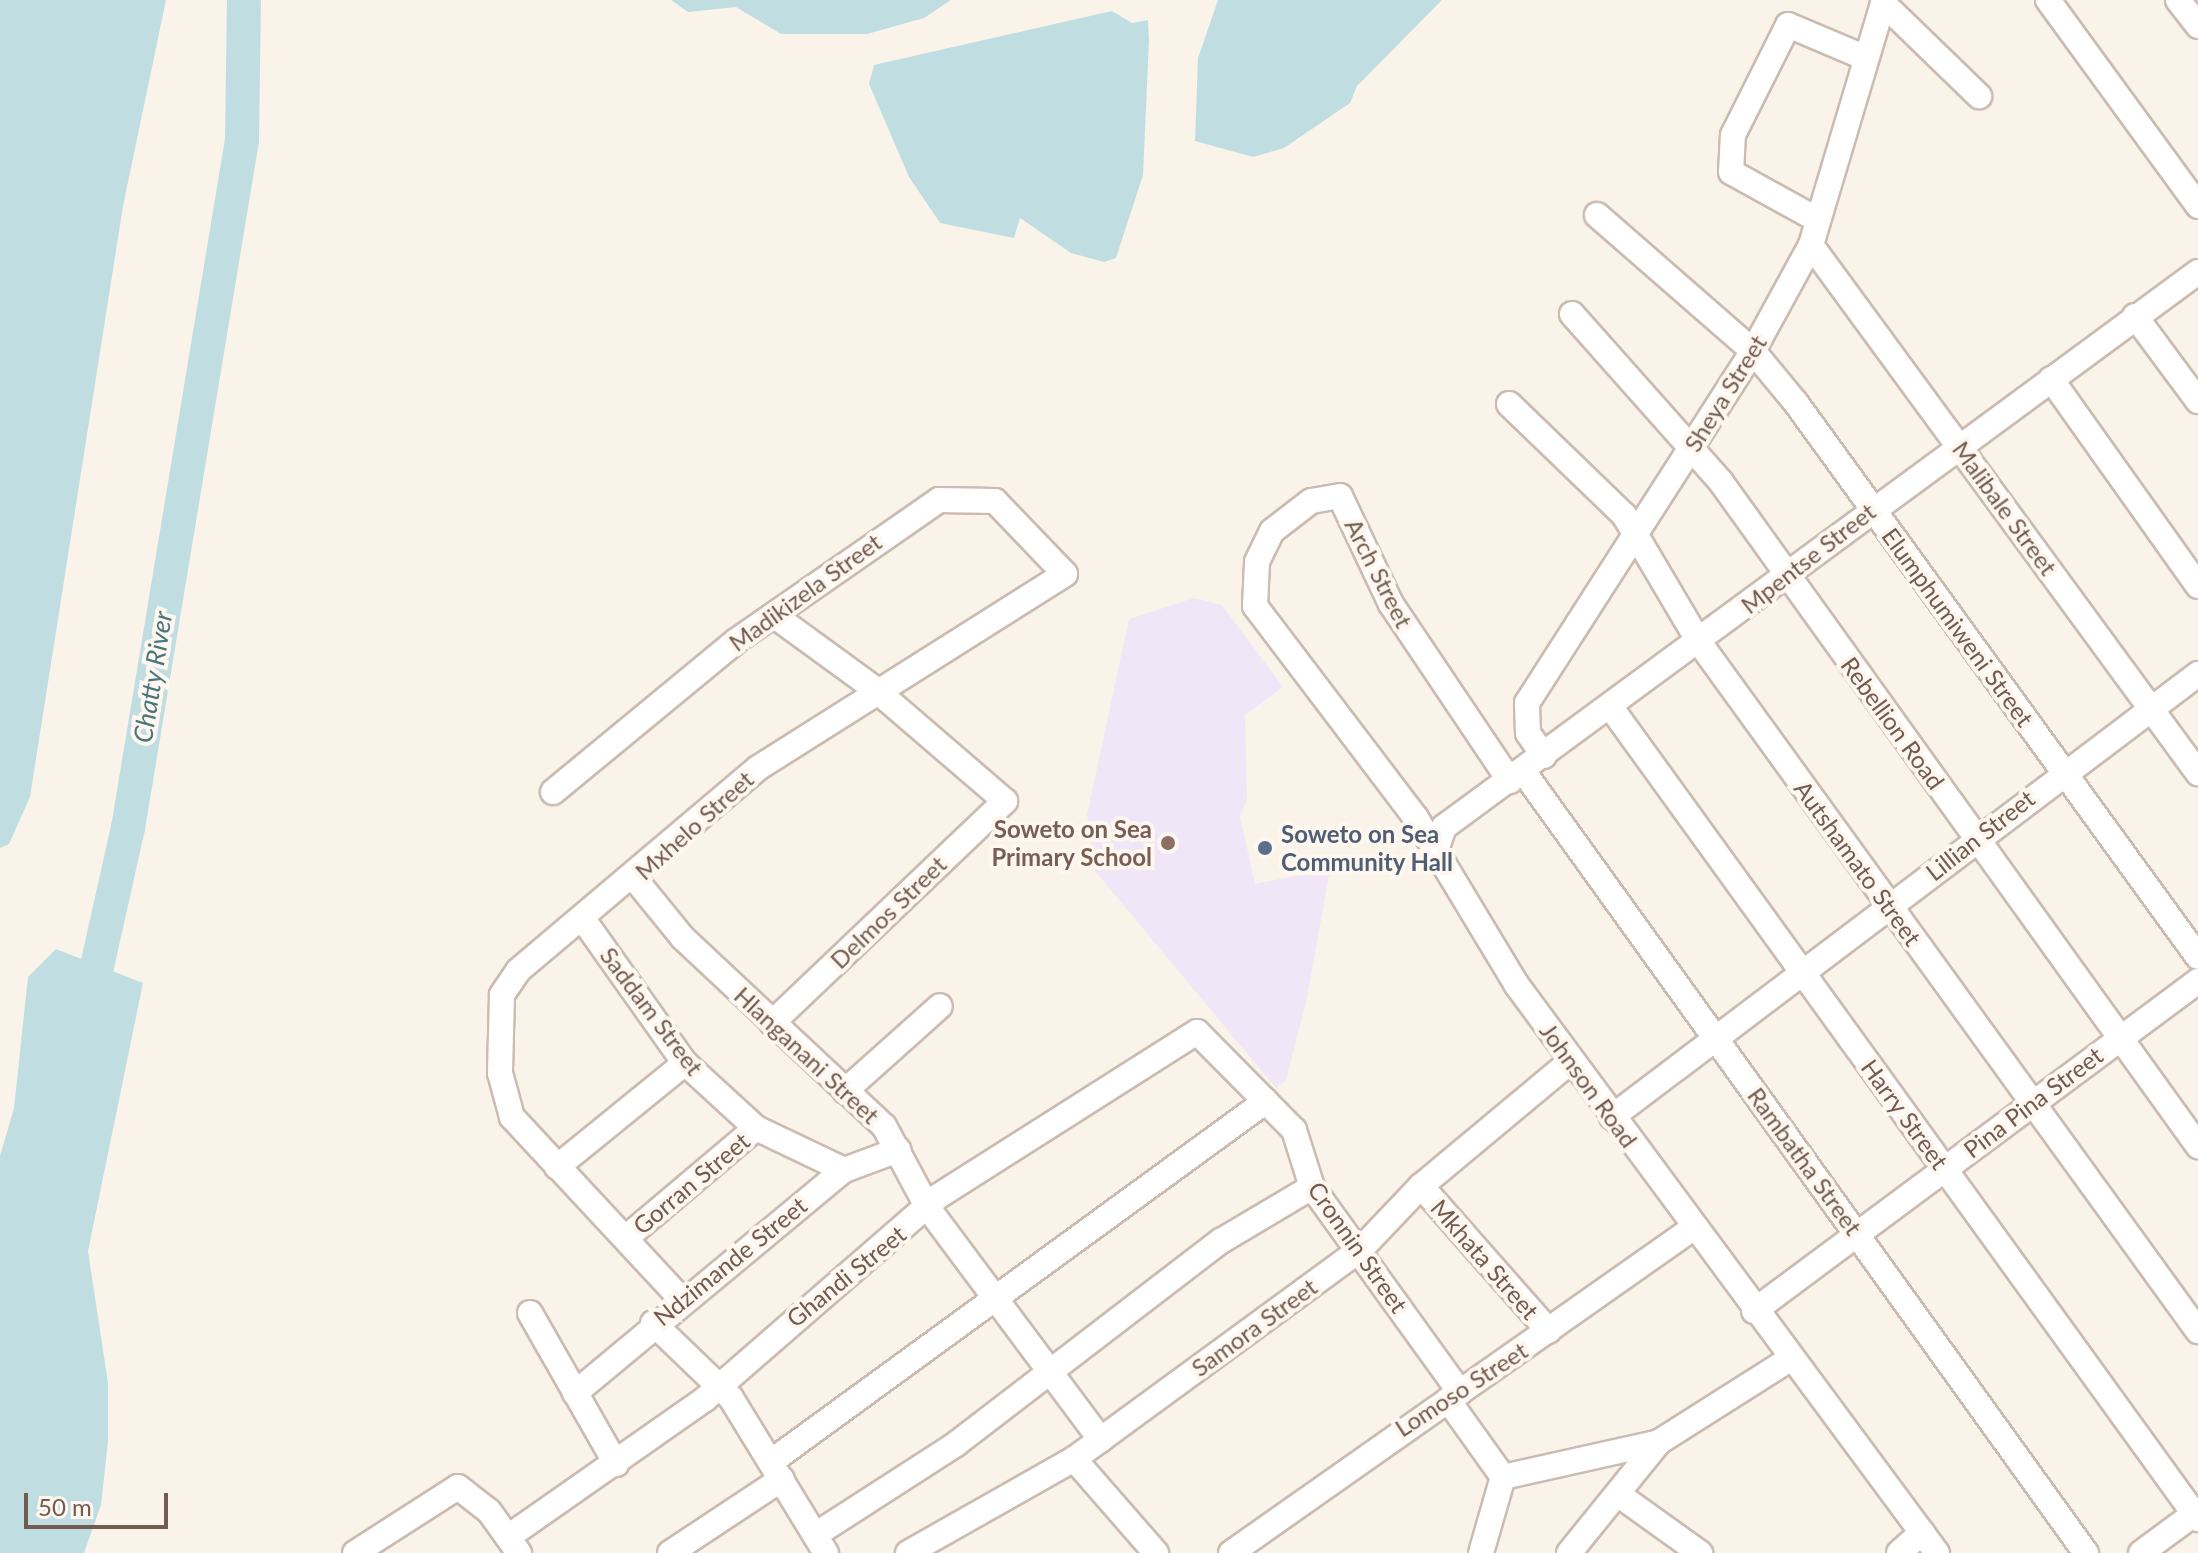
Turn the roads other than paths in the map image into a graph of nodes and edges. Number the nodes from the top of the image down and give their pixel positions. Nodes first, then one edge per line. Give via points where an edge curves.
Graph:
1 (2048, 0) edge
2 (2178, 0) edge
3 (1883, 2) edge
4 (2198, 26) edge
5 (1866, 58) junction
6 (1979, 96) dead end
7 (2198, 206) edge
8 (1597, 215) dead end
9 (1818, 220) junction
10 (1811, 245) junction
11 (2198, 272) edge
12 (1572, 314) dead end
13 (2135, 316) junction
14 (1753, 351) junction
15 (2051, 379) junction
16 (2198, 401) edge
17 (1509, 404) dead end
18 (1960, 445) junction
19 (1690, 451) junction
20 (1872, 508) junction
21 (1632, 539) junction
22 (1065, 574) joint
23 (1786, 577) junction
24 (2198, 586) edge
25 (1255, 606) joint
26 (775, 616) junction
27 (1699, 642) junction
28 (2198, 674) edge
29 (875, 689) junction
30 (2149, 707) junction
31 (1612, 709) junction
32 (1544, 756) junction
33 (2062, 771) junction
34 (2198, 773) edge
35 (1516, 776) junction
36 (553, 792) dead end
37 (1977, 837) junction
38 (1434, 856) junction
39 (635, 879) junction
40 (1888, 906) junction
41 (585, 922) junction
42 (2198, 957) edge
43 (1804, 974) junction
44 (2198, 981) edge
45 (940, 1006) dead end
46 (772, 1023) junction
47 (1197, 1032) joint
48 (2119, 1037) junction
49 (1717, 1040) junction
50 (1571, 1061) junction
51 (685, 1063) junction
52 (845, 1091) junction
53 (1266, 1101) junction
54 (2032, 1103) junction
55 (1612, 1117) junction
56 (756, 1128) junction
57 (2198, 1146) edge
58 (898, 1150) junction
59 (557, 1167) junction
60 (1945, 1169) junction
61 (844, 1170) junction
62 (1421, 1186) junction
63 (1312, 1187) junction
64 (928, 1208) junction
65 (1693, 1228) junction
66 (627, 1237) junction
67 (1861, 1237) junction
68 (1360, 1250) junction
69 (996, 1296) junction
70 (683, 1301) junction
71 (1754, 1311) junction
72 (530, 1313) dead end
73 (653, 1323) junction
74 (1549, 1331) junction
75 (2198, 1331) edge
76 (1790, 1359) junction
77 (1051, 1367) junction
78 (718, 1385) junction
79 (575, 1393) junction
80 (1454, 1396) junction
81 (1101, 1440) junction
82 (1659, 1442) junction
83 (1074, 1459) junction
84 (616, 1464) junction
85 (777, 1470) junction
86 (1503, 1477) junction
87 (1619, 1495) junction
88 (2197, 1515) edge
89 (1922, 1532) junction
90 (514, 1545) edge
91 (819, 1547) edge
92 (1691, 1550) edge
93 (1148, 1551) edge
94 (355, 1553) edge
95 (670, 1553) edge
96 (908, 1553) edge
97 (1231, 1553) edge
98 (1481, 1553) edge
99 (1569, 1553) edge
100 (1899, 1553) edge
101 (1937, 1553) edge
102 (2086, 1553) edge
103 (2141, 1553) edge

1 - 7 street
2 - 4 street
3 - 5 street, Sheya Street
3 - 6 street
5 - 9 street, Sheya Street
5 - 9 street via 1788,25 1733,135 1731,172
8 - 14 street, Elumphumiweni Street
9 - 10 street, Sheya Street
10 - 14 street, Sheya Street
10 - 18 street, Malibale Street
11 - 13 street, Mpentse Street
12 - 19 street, Rebellion Road
13 - 15 street, Mpentse Street
13 - 16 street
14 - 19 street, Sheya Street
14 - 20 street, Elumphumiweni Street
15 - 18 street, Mpentse Street
15 - 24 street
17 - 21 street, Autshamato Street via 1624,515
18 - 20 street, Mpentse Street
18 - 30 street, Malibale Street
19 - 21 street, Sheya Street
19 - 23 street, Rebellion Road via 1721,482
20 - 23 street, Mpentse Street
20 - 33 street, Elumphumiweni Street
21 - 27 street, Autshamato Street
21 - 32 street, Sheya Street via 1527,703 1528,733
22 - 26 street, Madikizela Street via 1010,511 962,495 917,511
22 - 29 street, Mxhelo Street
23 - 27 street, Mpentse Street
23 - 37 street, Rebellion Road
25 - 35 street, Arch Street via 1265,538 1311,501 1340,496 1391,604
25 - 38 street, Johnson Road via 1416,818
26 - 29 street
26 - 36 street, Madikizela Street
27 - 31 street, Mpentse Street
27 - 40 street, Autshamato Street
28 - 30 street, Lillian Street
29 - 39 street, Mxhelo Street via 758,768
29 - 46 street, Delmos Street via 1005,801
30 - 33 street, Lillian Street
30 - 34 street, Malibale Street
31 - 32 street, Mpentse Street
31 - 43 street, Harry Street
32 - 35 street, Mpentse Street
33 - 37 street, Lillian Street
33 - 42 street, Elumphumiweni Street
35 - 38 street, Mpentse Street via 1444,827
35 - 49 street, Rambatha Street
37 - 40 street, Lillian Street
37 - 48 street, Rebellion Road
38 - 50 street, Johnson Road
39 - 41 street, Mxhelo Street
39 - 46 street, Hlanganani Street
40 - 43 street, Lillian Street
40 - 54 street, Autshamato Street
41 - 51 street, Saddam Street
41 - 59 street, Mxhelo Street via 518,971 500,1007 507,1105
43 - 49 street, Lillian Street
43 - 60 street, Harry Street
44 - 48 street, Pina Pina Street
45 - 52 street
46 - 52 street, Hlanganani Street
47 - 53 street, Cronnin Street
47 - 64 street, Ghandi Street
48 - 54 street, Pina Pina Street
48 - 57 street, Rebellion Road
49 - 55 street, Lillian Street
49 - 67 street, Rambatha Street
50 - 55 street, Johnson Road
50 - 62 street, Samora Street
51 - 56 street, Saddam Street
51 - 59 street
52 - 58 street, Hlanganani Street
53 - 63 street, Cronnin Street via 1297,1136
53 - 69 street
54 - 60 street, Pina Pina Street
54 - 75 street, Autshamato Street
55 - 65 street, Johnson Road
56 - 61 street, Saddam Street
56 - 66 street, Gorran Street
58 - 61 street, Ndzimande Street
58 - 64 street, Hlanganani Street
59 - 66 street, Mxhelo Street
60 - 67 street, Pina Pina Street
60 - 88 street, Harry Street
61 - 70 street, Ndzimande Street
62 - 68 street, Samora Street
62 - 74 street, Mkhata Street
63 - 68 street, Cronnin Street
63 - 77 street via 1221,1241
64 - 69 street, Hlanganani Street
64 - 78 street, Ghandi Street
65 - 71 street, Johnson Road
65 - 74 street, Lomoso Street
66 - 70 street, Mxhelo Street
67 - 71 street, Pina Pina Street
67 - 102 street, Rambatha Street
68 - 80 street, Cronnin Street
68 - 81 street, Samora Street
69 - 77 street, Hlanganani Street
69 - 85 street
70 - 73 street, Ndzimande Street
71 - 76 street, Johnson Road
72 - 79 street
73 - 78 street
73 - 79 street, Ndzimande Street
74 - 80 street, Lomoso Street
76 - 82 street
76 - 89 street, Johnson Road
77 - 81 street, Hlanganani Street
77 - 91 street
78 - 84 street, Ghandi Street
78 - 85 street
79 - 84 street
80 - 86 street, Cronnin Street
80 - 97 street, Lomoso Street
81 - 83 street, Samora Street
82 - 86 street
82 - 87 street
83 - 93 street
83 - 96 street, Samora Street
84 - 90 street, Ghandi Street
85 - 91 street
85 - 95 street
86 - 98 street
87 - 92 street
87 - 99 street
88 - 103 street
89 - 100 street
89 - 101 street, Johnson Road
90 - 94 street via 469,1490 451,1487

